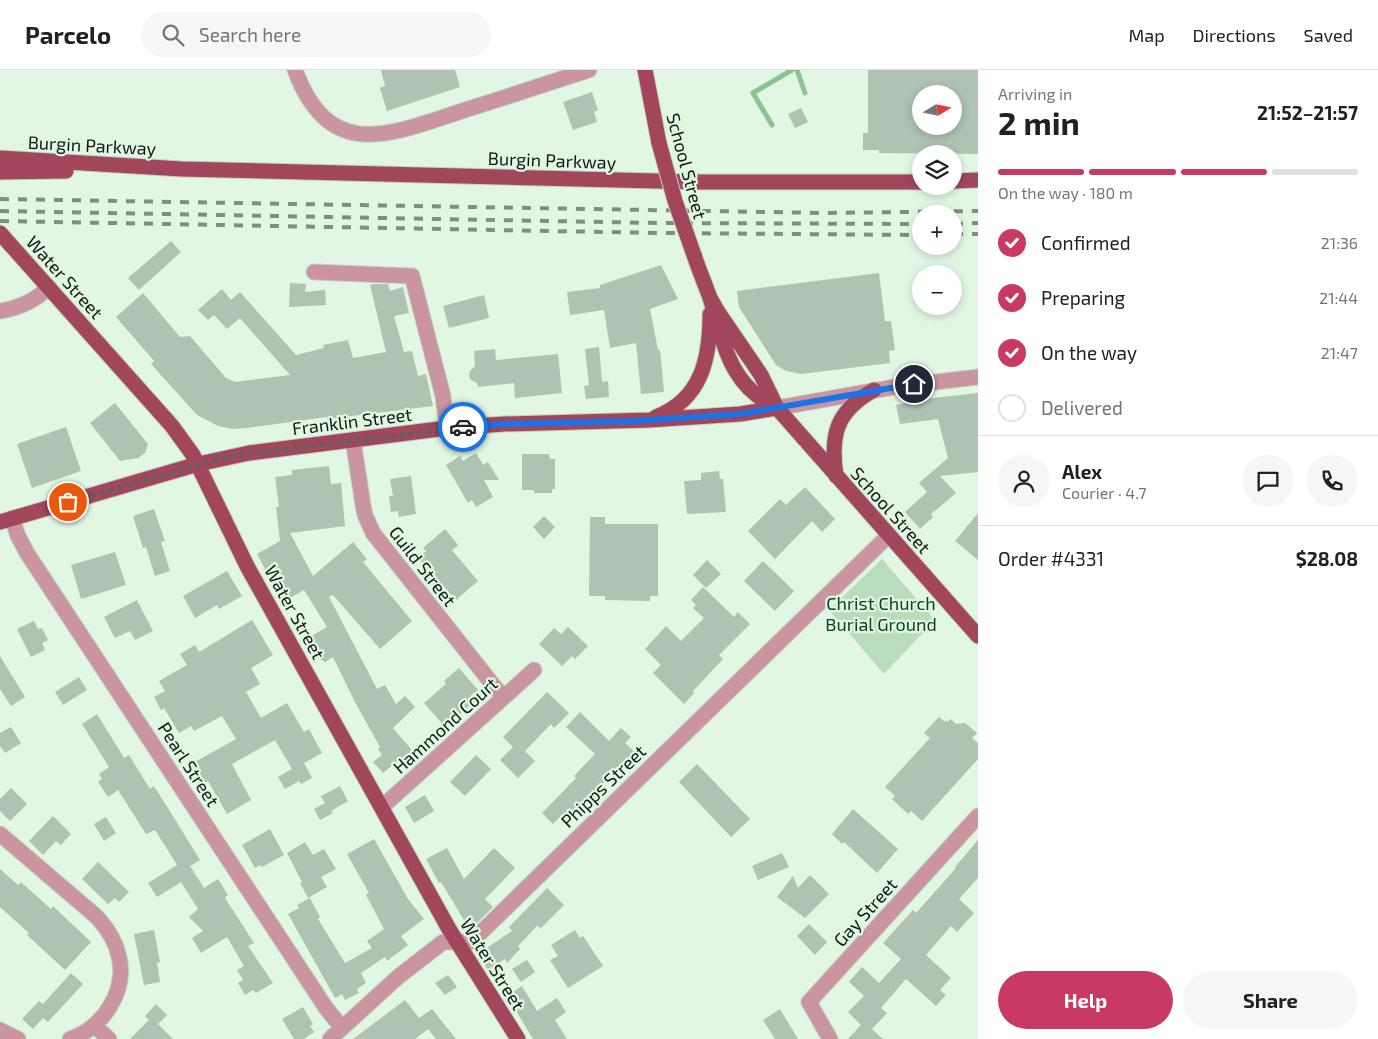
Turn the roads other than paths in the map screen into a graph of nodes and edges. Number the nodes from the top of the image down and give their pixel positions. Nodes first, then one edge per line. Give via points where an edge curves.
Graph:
1 (295, 70) edge
2 (589, 70) edge
3 (644, 70) edge
4 (0, 158) edge
5 (182, 169) junction
6 (0, 172) edge
7 (978, 180) edge
8 (962, 181) edge
9 (912, 182) edge
10 (0, 233) edge
11 (314, 272) dead end
12 (49, 288) junction
13 (710, 298) junction
14 (0, 311) edge
15 (978, 377) edge
16 (874, 390) junction
17 (777, 408) junction
18 (649, 420) junction
19 (447, 428) junction
20 (353, 440) junction
21 (198, 464) junction
22 (836, 476) junction
23 (6, 520) edge
24 (888, 535) junction
25 (978, 636) edge
26 (534, 670) dead end
27 (504, 697) junction
28 (382, 807) junction
29 (978, 816) edge
30 (0, 834) edge
31 (456, 942) junction
32 (95, 1026) junction
33 (342, 1028) junction
34 (0, 1030) edge
35 (18, 1039) edge
36 (70, 1039) edge
37 (109, 1039) edge
38 (330, 1039) edge
39 (518, 1039) edge
40 (830, 1039) edge

1 - 2 street via 311,103 324,118 342,129 364,135 408,128
3 - 13 main road, School Street, bridge via 675,200
4 - 5 main road, Burgin Parkway
5 - 6 main road, Burgin Parkway
5 - 9 main road, Burgin Parkway via 696,182
7 - 8 main road
10 - 12 main road, Water Street
11 - 19 street via 412,276 443,396
12 - 14 street via 22,306
12 - 21 main road, Water Street via 172,426
13 - 17 main road, School Street via 727,354 741,380 755,396
13 - 18 main road via 706,364 680,402
15 - 16 street
16 - 17 street
16 - 22 main road via 853,404 837,428 834,448
17 - 18 main road, Franklin Street via 740,414
17 - 22 main road, School Street
18 - 19 main road, Franklin Street
19 - 20 main road, Franklin Street
20 - 21 main road, Franklin Street via 239,454
20 - 27 street, Guild Street via 365,515 373,533
21 - 23 main road, Franklin Street
21 - 28 main road, Water Street via 247,566
22 - 24 main road, School Street
23 - 33 street, Pearl Street
24 - 25 main road, School Street
24 - 31 street, Phipps Street via 471,942
26 - 27 street, Hammond Court
27 - 28 street, Hammond Court
28 - 31 main road, Water Street
29 - 40 street, Gay Street via 809,1002
30 - 32 street via 97,917 113,939 120,957 119,984 112,1003
31 - 33 street, Phipps Street via 443,942 398,977
31 - 39 main road, Water Street
32 - 36 street
32 - 37 street
33 - 38 street, Phipps Street
34 - 35 street

